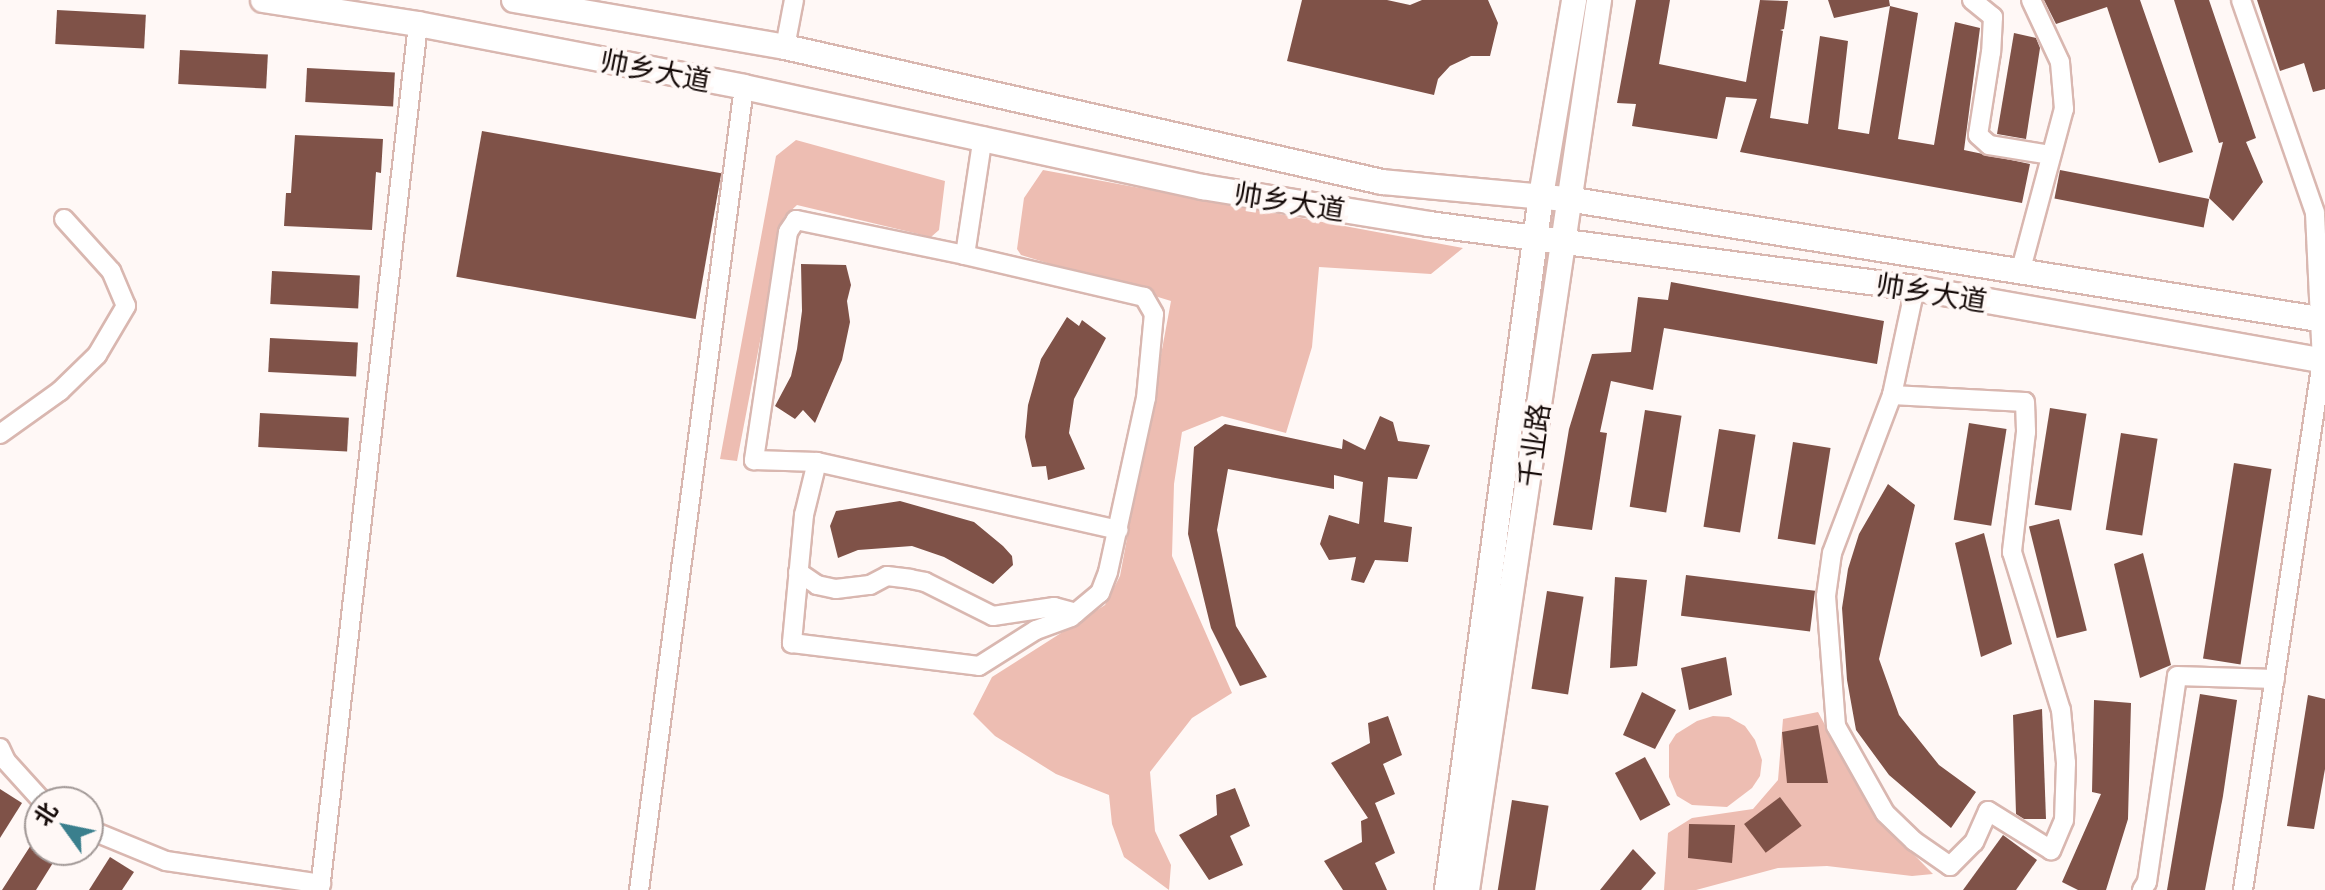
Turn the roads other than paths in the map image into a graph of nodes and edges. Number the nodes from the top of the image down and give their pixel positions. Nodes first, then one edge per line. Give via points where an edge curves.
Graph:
1 (263, 0) edge
2 (514, 0) edge
3 (794, 0) edge
4 (1574, 0) edge
5 (1599, 0) edge
6 (1972, 0) edge
7 (2031, 0) edge
8 (2241, 0) edge
9 (418, 24) junction
10 (785, 47) junction
11 (744, 87) junction
12 (983, 136) junction
13 (2051, 155) junction
14 (1541, 196) junction
15 (1567, 199) junction
16 (64, 219) dead end
17 (1535, 239) junction
18 (1563, 241) junction
19 (965, 255) junction
20 (2021, 269) junction
21 (1915, 288) junction
22 (2323, 320) edge
23 (2324, 361) edge
24 (1892, 395) junction
25 (0, 434) edge
26 (817, 462) junction
27 (1118, 530) junction
28 (798, 572) junction
29 (1076, 613) junction
30 (2275, 679) junction
31 (0, 748) edge
32 (29, 786) edge
33 (104, 836) edge
34 (320, 887) edge
35 (639, 890) edge
36 (1447, 890) edge
37 (1467, 890) edge
38 (2142, 890) edge
39 (2243, 890) edge

1 - 9 main road, 帅乡大道
2 - 10 main road, 帅乡大道
3 - 10 street
4 - 14 main road, 千业路
5 - 15 main road, 千业路
6 - 13 street via 1993,17 1978,135 1989,145
7 - 13 street via 2060,62 2064,109
8 - 22 street via 2315,213
9 - 11 main road, 帅乡大道
9 - 34 street
10 - 14 main road, 帅乡大道 via 1382,182
11 - 12 main road, 帅乡大道
11 - 35 street
12 - 17 main road, 帅乡大道 via 1203,187
12 - 19 street
13 - 20 street
14 - 15 main road, 帅乡大道
14 - 17 main road, 千业路
15 - 18 main road, 千业路
15 - 20 main road, 帅乡大道
16 - 25 street via 111,271 126,306 97,355 60,391
17 - 18 main road, 帅乡大道
17 - 36 main road, 千业路
18 - 21 main road, 帅乡大道
18 - 37 main road, 千业路
19 - 26 street via 796,220 788,232 754,460
19 - 27 street via 1144,297 1154,314 1146,398
20 - 22 main road, 帅乡大道
21 - 23 main road, 帅乡大道
21 - 24 street
22 - 23 street
23 - 30 street
24 - 24 street via 1832,553 1826,596 1836,726 1885,813 1950,866 1974,842 1988,811 2051,850 2064,820 2061,710 2012,552 2025,402
26 - 27 street
26 - 28 street
27 - 29 street via 1100,593
28 - 29 street via 817,585 836,589 870,585 887,576 925,582 993,616 1054,607
28 - 29 street via 792,643 813,647 979,666 1036,630
30 - 38 street via 2177,676
30 - 39 street
31 - 32 street
33 - 34 street via 166,861

